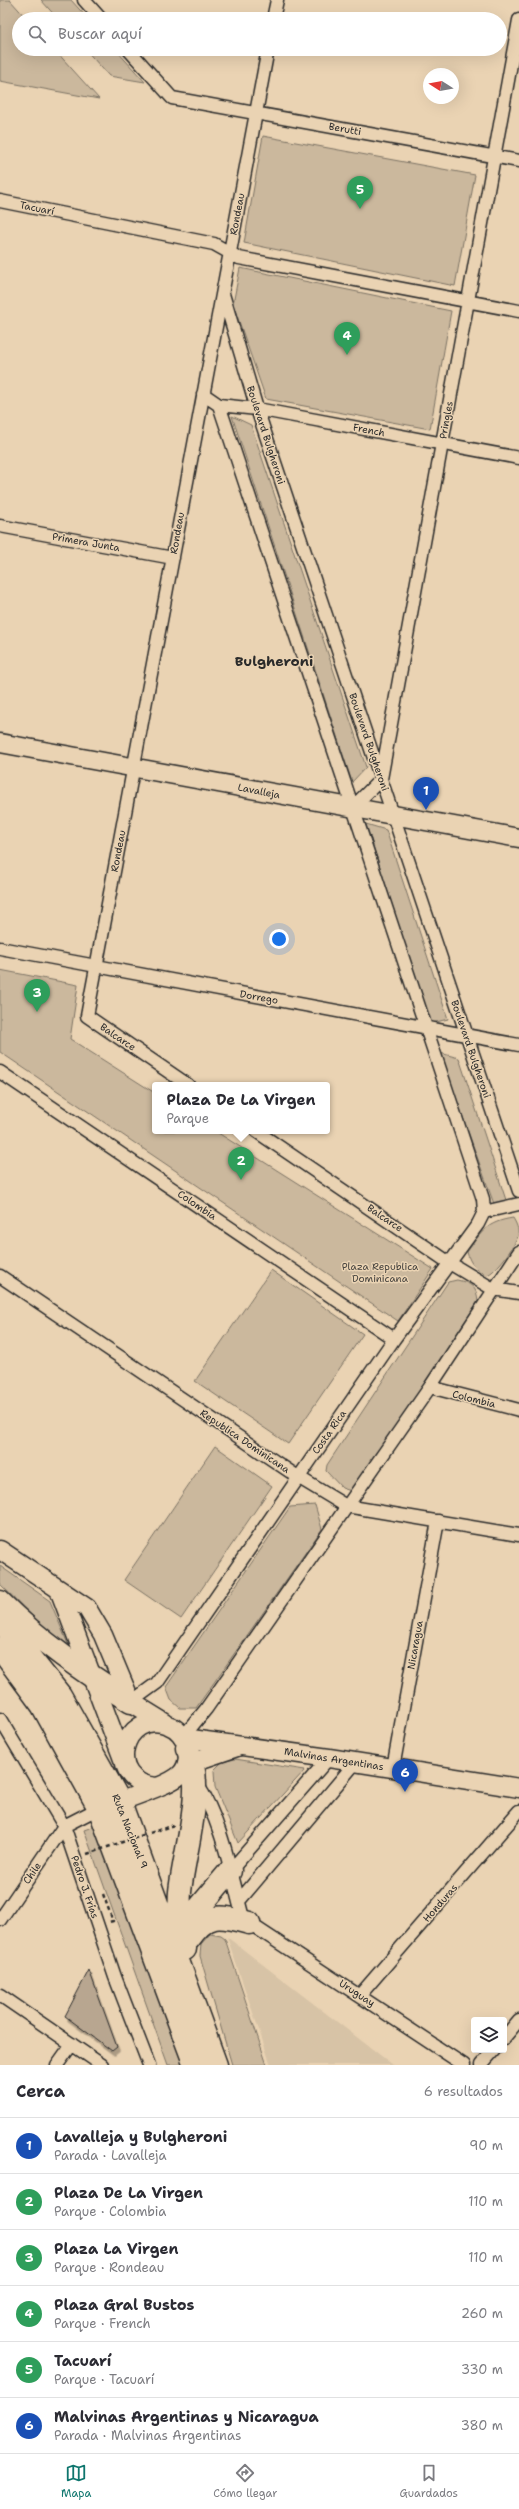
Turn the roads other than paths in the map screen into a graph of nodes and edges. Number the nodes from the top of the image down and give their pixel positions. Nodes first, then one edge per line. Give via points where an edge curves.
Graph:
1 (84, 0) edge
2 (277, 0) edge
3 (95, 12) edge
4 (274, 12) edge
5 (519, 20) edge
6 (134, 56) edge
7 (267, 56) edge
8 (256, 113) junction
9 (494, 156) junction
10 (519, 161) edge
11 (0, 201) edge
12 (230, 253) junction
13 (222, 291) junction
14 (468, 302) junction
15 (519, 311) edge
16 (202, 394) junction
17 (219, 405) junction
18 (257, 409) junction
19 (442, 444) junction
20 (519, 458) edge
21 (0, 526) edge
22 (173, 558) junction
23 (0, 743) edge
24 (134, 767) junction
25 (381, 779) junction
26 (352, 808) junction
27 (393, 815) junction
28 (519, 838) edge
29 (0, 948) edge
30 (96, 967) junction
31 (87, 1016) joint
32 (424, 1027) junction
33 (467, 1036) junction
34 (519, 1045) edge
35 (0, 1072) edge
36 (184, 1082) edge
37 (260, 1134) edge
38 (519, 1191) edge
39 (519, 1204) edge
40 (484, 1212) junction
41 (519, 1252) edge
42 (448, 1262) junction
43 (0, 1276) edge
44 (493, 1288) junction
45 (519, 1293) edge
46 (394, 1339) junction
47 (430, 1387) junction
48 (519, 1410) edge
49 (298, 1477) junction
50 (346, 1506) junction
51 (438, 1521) junction
52 (519, 1535) edge
53 (0, 1550) edge
54 (60, 1592) junction
55 (0, 1602) edge
56 (0, 1620) edge
57 (0, 1648) edge
58 (93, 1679) junction
59 (157, 1683) junction
60 (139, 1708) junction
61 (0, 1719) edge
62 (169, 1725) junction
63 (134, 1731) junction
64 (244, 1745) junction
65 (188, 1757) junction
66 (329, 1758) junction
67 (356, 1762) junction
68 (125, 1764) junction
69 (393, 1768) junction
70 (158, 1787) junction
71 (519, 1788) edge
72 (120, 1802) junction
73 (99, 1808) junction
74 (519, 1811) edge
75 (64, 1826) junction
76 (230, 1871) junction
77 (239, 1901) junction
78 (0, 1920) edge
79 (249, 1923) junction
80 (185, 1944) junction
81 (0, 1995) edge
82 (360, 1995) junction
83 (195, 2006) junction
84 (519, 2020) edge
85 (507, 2034) edge
86 (72, 2044) junction
87 (491, 2053) edge
88 (57, 2065) edge
89 (102, 2065) edge
90 (148, 2065) edge
91 (195, 2065) edge
92 (216, 2065) edge
93 (464, 2065) edge
94 (481, 2065) edge

1 - 3 street
2 - 4 street
5 - 9 street, Pringles
6 - 8 street, Berutti via 172,98
7 - 8 street, Rondeau
8 - 9 street, Berutti
8 - 12 street, Rondeau
9 - 10 street, Berutti
9 - 14 street, Pringles
11 - 12 street, Tacuarí via 214,244
12 - 13 street, Rondeau
12 - 14 street, Tacuarí via 239,258
13 - 16 street, Rondeau
13 - 18 street, Boulevard Bulgheroni
14 - 15 street, Tacuarí
14 - 19 street, Pringles
16 - 17 street
16 - 22 street, Rondeau
17 - 18 street, French
17 - 26 street
18 - 19 street, French
18 - 25 street, Boulevard Bulgheroni
19 - 20 street, French
19 - 25 street, Pringles
21 - 22 street, Primera Junta
22 - 24 street, Rondeau
23 - 24 street, Lavalleja
24 - 26 street, Lavalleja
24 - 30 street, Rondeau
25 - 26 street
25 - 27 street, Boulevard Bulgheroni
26 - 27 street, Lavalleja
26 - 32 street
27 - 28 street, Lavalleja
27 - 33 street, Boulevard Bulgheroni
29 - 30 street, Dorrego
30 - 31 street, Rondeau
30 - 32 street, Dorrego
31 - 36 street, Balcarce
32 - 33 street, Dorrego
32 - 40 street via 483,1199
33 - 34 street, Dorrego
33 - 38 street, Boulevard Bulgheroni
35 - 46 street, Colombia
37 - 42 street, Balcarce
39 - 40 street
40 - 42 street, Costa Rica via 478,1224
41 - 44 street
42 - 44 street, Balcarce
42 - 46 street, Costa Rica
43 - 49 street, Republica Dominicana
44 - 45 street, Balcarce
44 - 47 street
46 - 49 street, Costa Rica
47 - 48 street, Colombia
47 - 50 street
49 - 50 street, Republica Dominicana
49 - 59 street, Costa Rica
50 - 51 street, Republica Dominicana
50 - 65 street via 206,1709
51 - 52 street, Republica Dominicana
51 - 69 street, Nicaragua
53 - 54 street
54 - 58 street
54 - 60 street via 87,1608 94,1618
55 - 58 highway via 31,1631
56 - 72 highway, Ruta Nacional 9 via 60,1695
57 - 73 highway, Ruta Nacional 9 via 42,1704
58 - 60 highway
58 - 68 street
59 - 60 street, Costa Rica
59 - 60 street, Costa Rica
60 - 62 street
60 - 63 street, Costa Rica
61 - 75 street, Pedro J. Frías
62 - 63 street via 151,1723
62 - 65 street
63 - 68 street via 124,1749
64 - 65 street
64 - 65 street, Malvinas Argentinas
64 - 66 street, Malvinas Argentinas
65 - 70 street via 176,1780
65 - 76 street via 217,1827
65 - 80 highway via 180,1892 180,1918
66 - 67 street, Malvinas Argentinas
66 - 76 street
67 - 69 street, Malvinas Argentinas
67 - 77 street
68 - 70 street via 137,1781
69 - 71 street, Malvinas Argentinas
70 - 72 street
72 - 73 street
72 - 83 highway, Ruta Nacional 9
73 - 75 street
73 - 91 highway, Ruta Nacional 9
74 - 82 street, Honduras
75 - 78 street, Chile
75 - 90 street, Pedro J. Frías
76 - 77 street
76 - 80 highway via 198,1909
77 - 79 street via 242,1914
79 - 80 highway via 232,1919 208,1919 198,1926
79 - 82 street, Uruguay
80 - 83 highway
81 - 86 street
82 - 93 street, Uruguay
83 - 92 highway, Ruta Nacional 9
84 - 85 street
86 - 88 street
86 - 89 street
87 - 94 street

